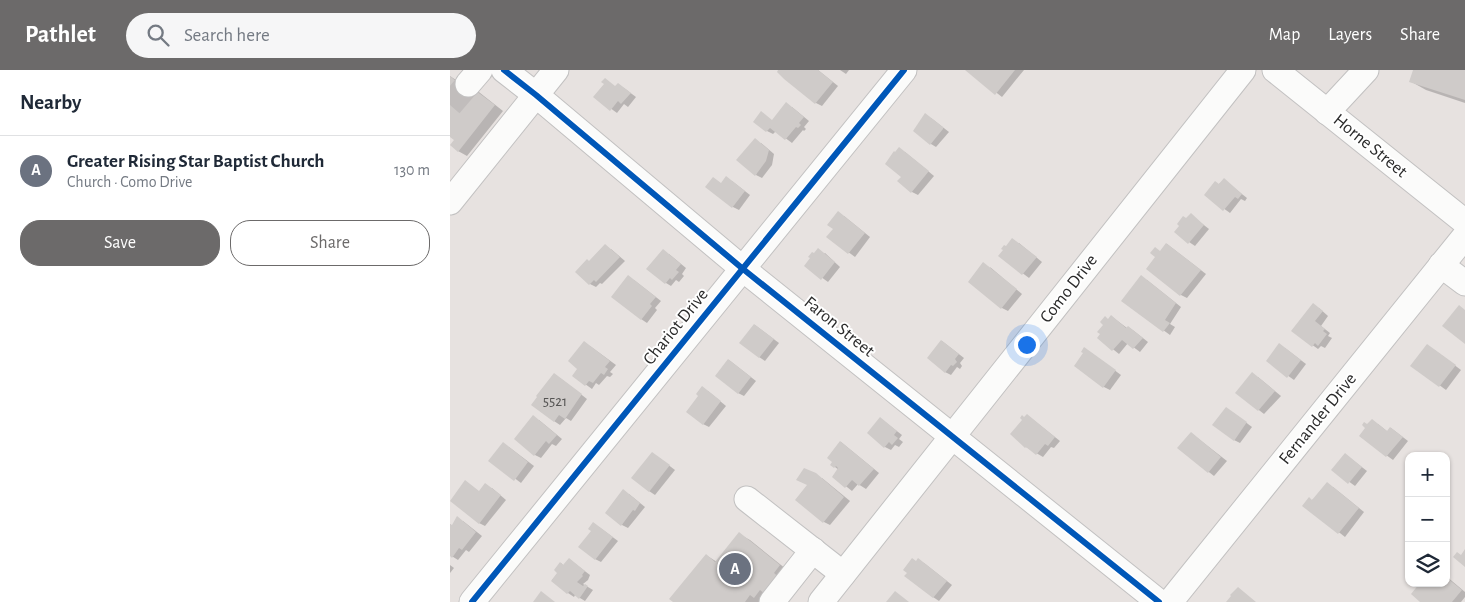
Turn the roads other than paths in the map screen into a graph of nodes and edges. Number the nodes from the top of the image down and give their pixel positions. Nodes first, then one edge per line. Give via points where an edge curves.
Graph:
1 (504, 70) edge
2 (556, 70) edge
3 (904, 70) edge
4 (1243, 70) edge
5 (1274, 70) edge
6 (1366, 70) edge
7 (536, 95) junction
8 (1327, 112) junction
9 (452, 196) edge
10 (1465, 222) edge
11 (1465, 236) edge
12 (1441, 265) junction
13 (742, 269) junction
14 (1465, 283) edge
15 (952, 436) junction
16 (748, 499) dead end
17 (813, 550) junction
18 (843, 574) junction
19 (472, 602) edge
20 (772, 602) edge
21 (821, 602) edge
22 (1159, 602) edge
23 (1170, 602) edge

1 - 7 street, Faron Street
2 - 7 street
3 - 13 street, Chariot Drive
4 - 15 street, Como Drive
5 - 8 street, Horne Street
6 - 8 street
7 - 9 street
7 - 13 street, Faron Street
8 - 10 street, Horne Street
11 - 12 street, Fernander Drive
12 - 14 street
12 - 23 street, Fernander Drive
13 - 15 street, Faron Street
13 - 19 street, Chariot Drive
15 - 18 street, Como Drive
15 - 22 street, Faron Street
16 - 17 street
17 - 18 street
17 - 20 street
18 - 21 street, Como Drive

